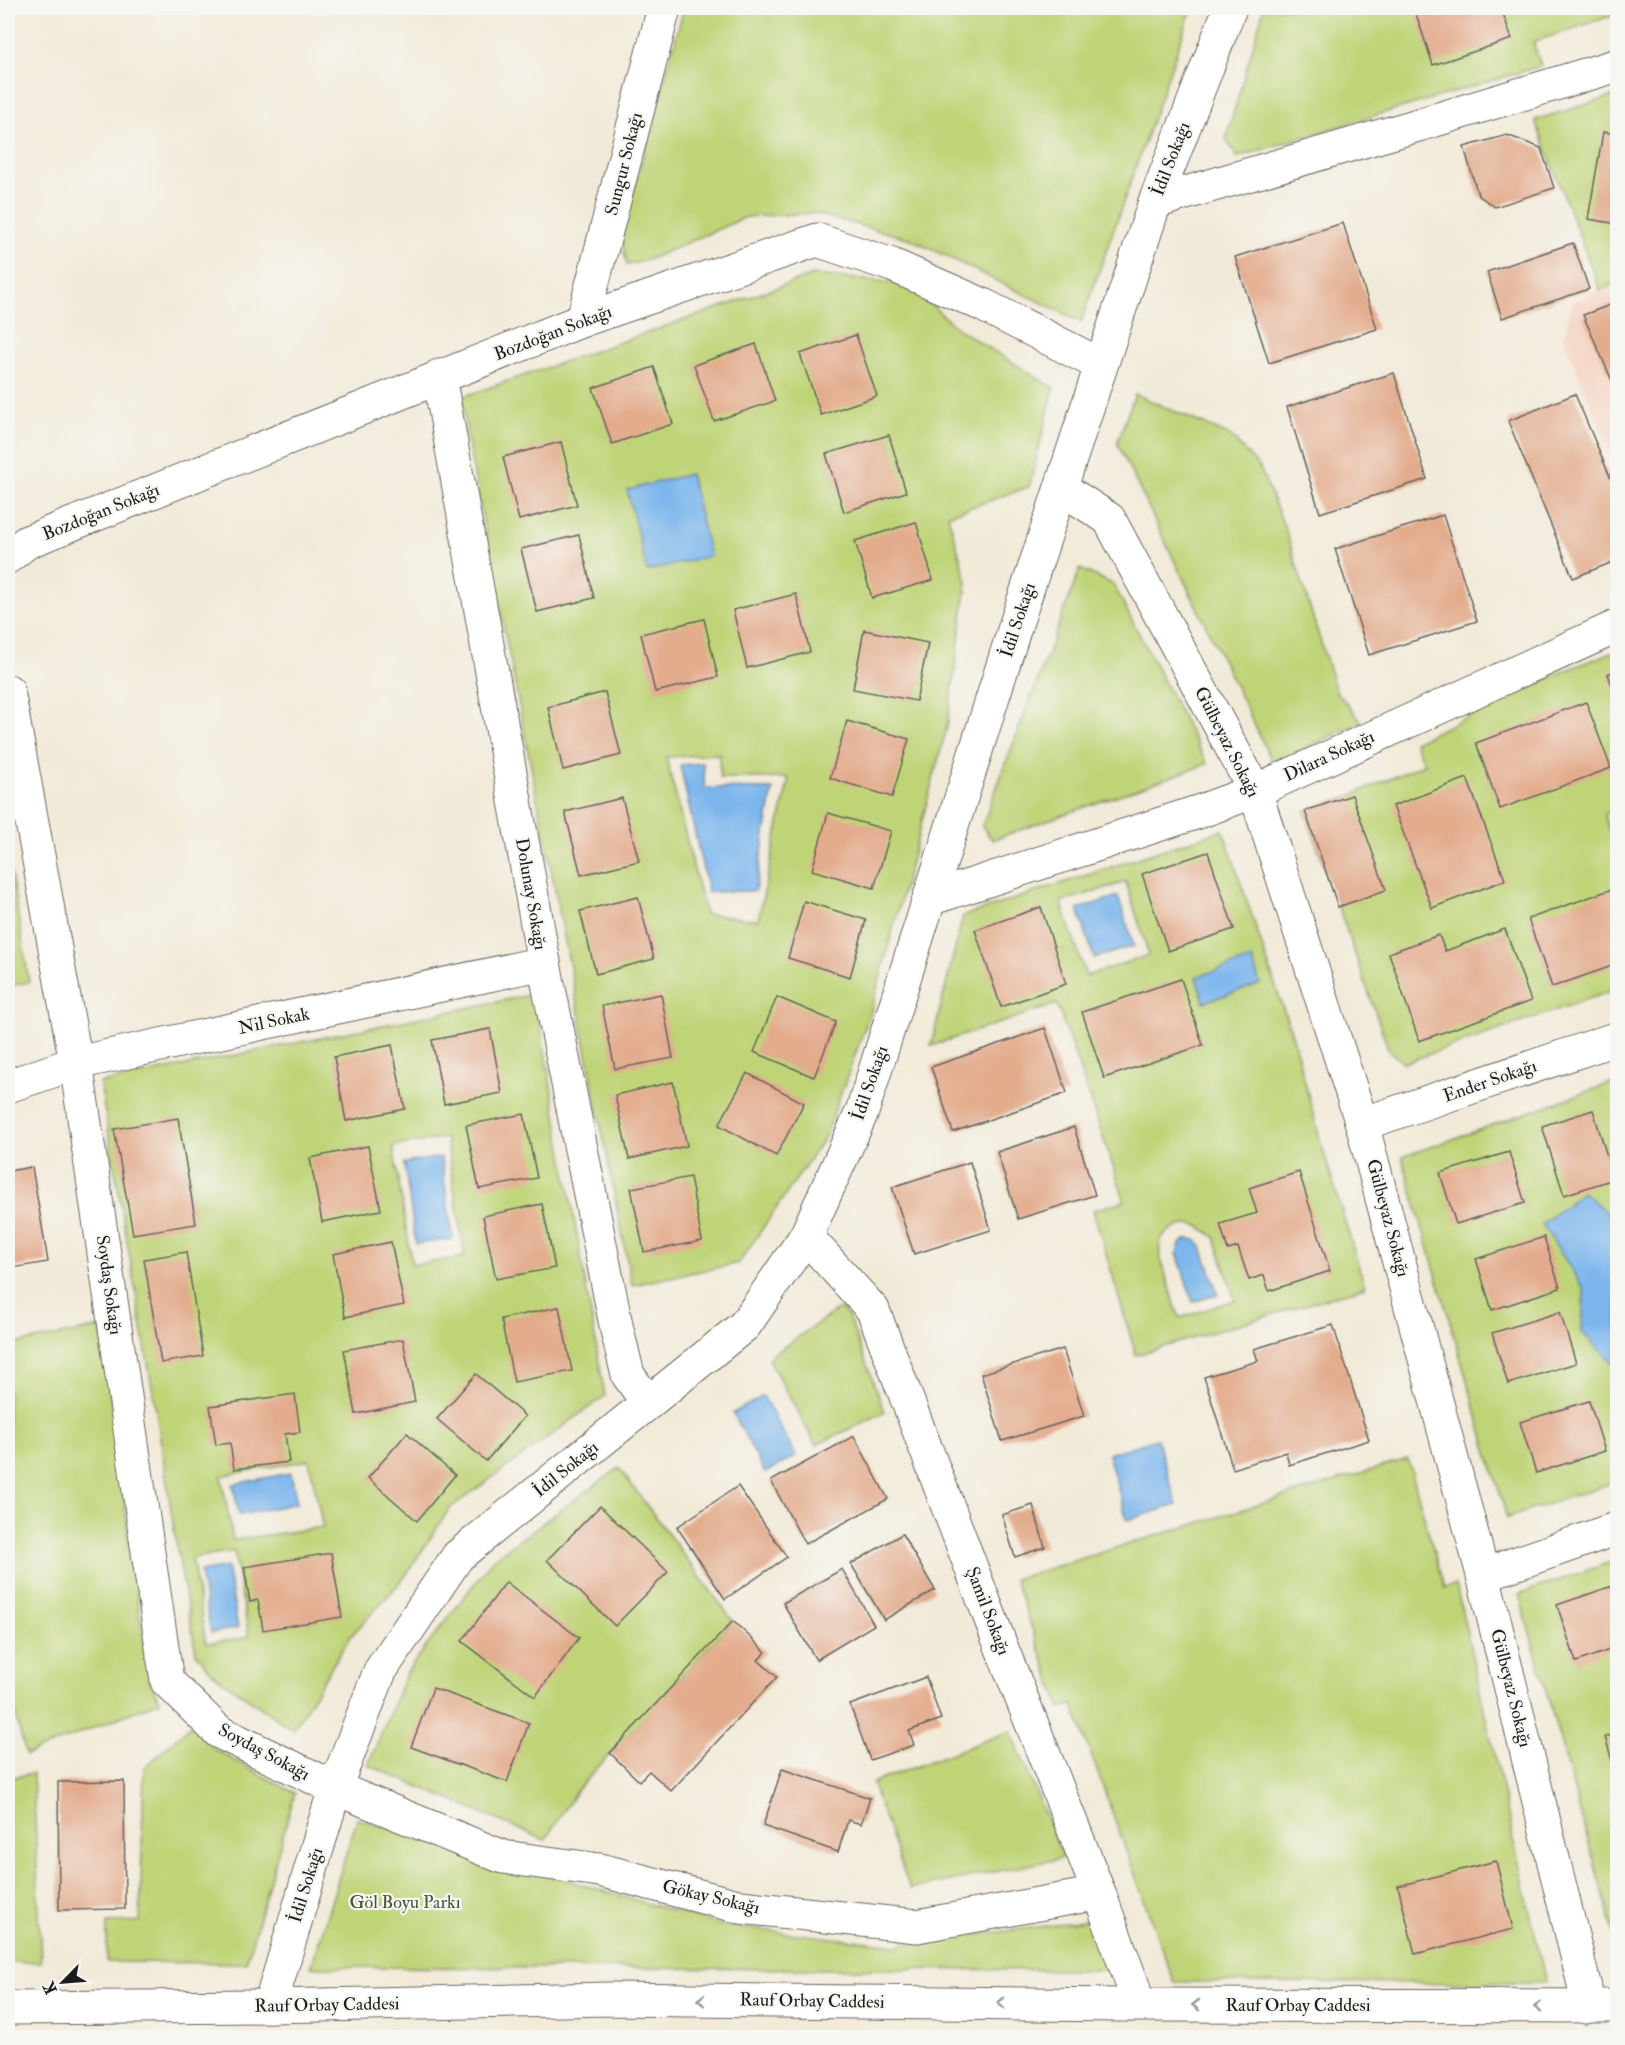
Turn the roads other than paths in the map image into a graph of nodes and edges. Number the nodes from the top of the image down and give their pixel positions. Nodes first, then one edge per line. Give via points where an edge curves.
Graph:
1 (664, 8) edge
2 (1230, 8) edge
3 (1617, 65) edge
4 (1155, 202) junction
5 (583, 320) junction
6 (1101, 365) junction
7 (439, 376) junction
8 (1060, 488) junction
9 (8, 557) edge
10 (1617, 626) edge
11 (8, 691) edge
12 (1255, 791) junction
13 (929, 899) junction
14 (544, 963) junction
15 (1617, 1038) edge
16 (76, 1063) junction
17 (8, 1086) edge
18 (1362, 1124) junction
19 (807, 1236) junction
20 (648, 1403) junction
21 (1617, 1528) edge
22 (1483, 1575) junction
23 (335, 1788) junction
24 (1099, 1893) junction
25 (1137, 2004) junction
26 (270, 2006) junction
27 (1602, 2007) edge
28 (8, 2008) edge

1 - 5 street, Sungur Sokağı
2 - 4 street, İdil Sokağı
3 - 4 street
4 - 6 street, İdil Sokağı
5 - 6 street, Bozdoğan Sokağı via 818,240 892,265 981,304
5 - 7 street, Bozdoğan Sokağı
6 - 8 street, İdil Sokağı
7 - 9 street, Bozdoğan Sokağı via 27,542
7 - 14 street, Dolunay Sokağı
8 - 12 street, Gülbeyaz Sokağı via 1109,519
8 - 13 street, İdil Sokağı
10 - 12 street, Dilara Sokağı
11 - 16 street, Soydaş Sokağı
12 - 13 street, Dilara Sokağı
12 - 18 street, Gülbeyaz Sokağı
13 - 19 street, İdil Sokağı via 862,1112
14 - 16 street, Nil Sokak
14 - 20 street, Dolunay Sokağı via 617,1330 628,1375
15 - 18 street, Ender Sokağı
16 - 17 street, Nil Sokak
16 - 23 street, Soydaş Sokağı via 167,1681 219,1732
18 - 22 street, Gülbeyaz Sokağı
19 - 20 street, İdil Sokağı via 745,1325
19 - 24 street, Şamil Sokağı via 873,1310
20 - 23 street, İdil Sokağı via 458,1556 380,1671
21 - 22 street
22 - 27 street, Gülbeyaz Sokağı via 1585,1988
23 - 24 street, Gökay Sokağı via 503,1857 600,1870 741,1907 917,1926
23 - 26 street, İdil Sokağı
24 - 25 street, Şamil Sokağı
25 -> 26 street, Rauf Orbay Caddesi via 610,1999
27 -> 25 street, Rauf Orbay Caddesi
26 - 28 street, Rauf Orbay Caddesi

